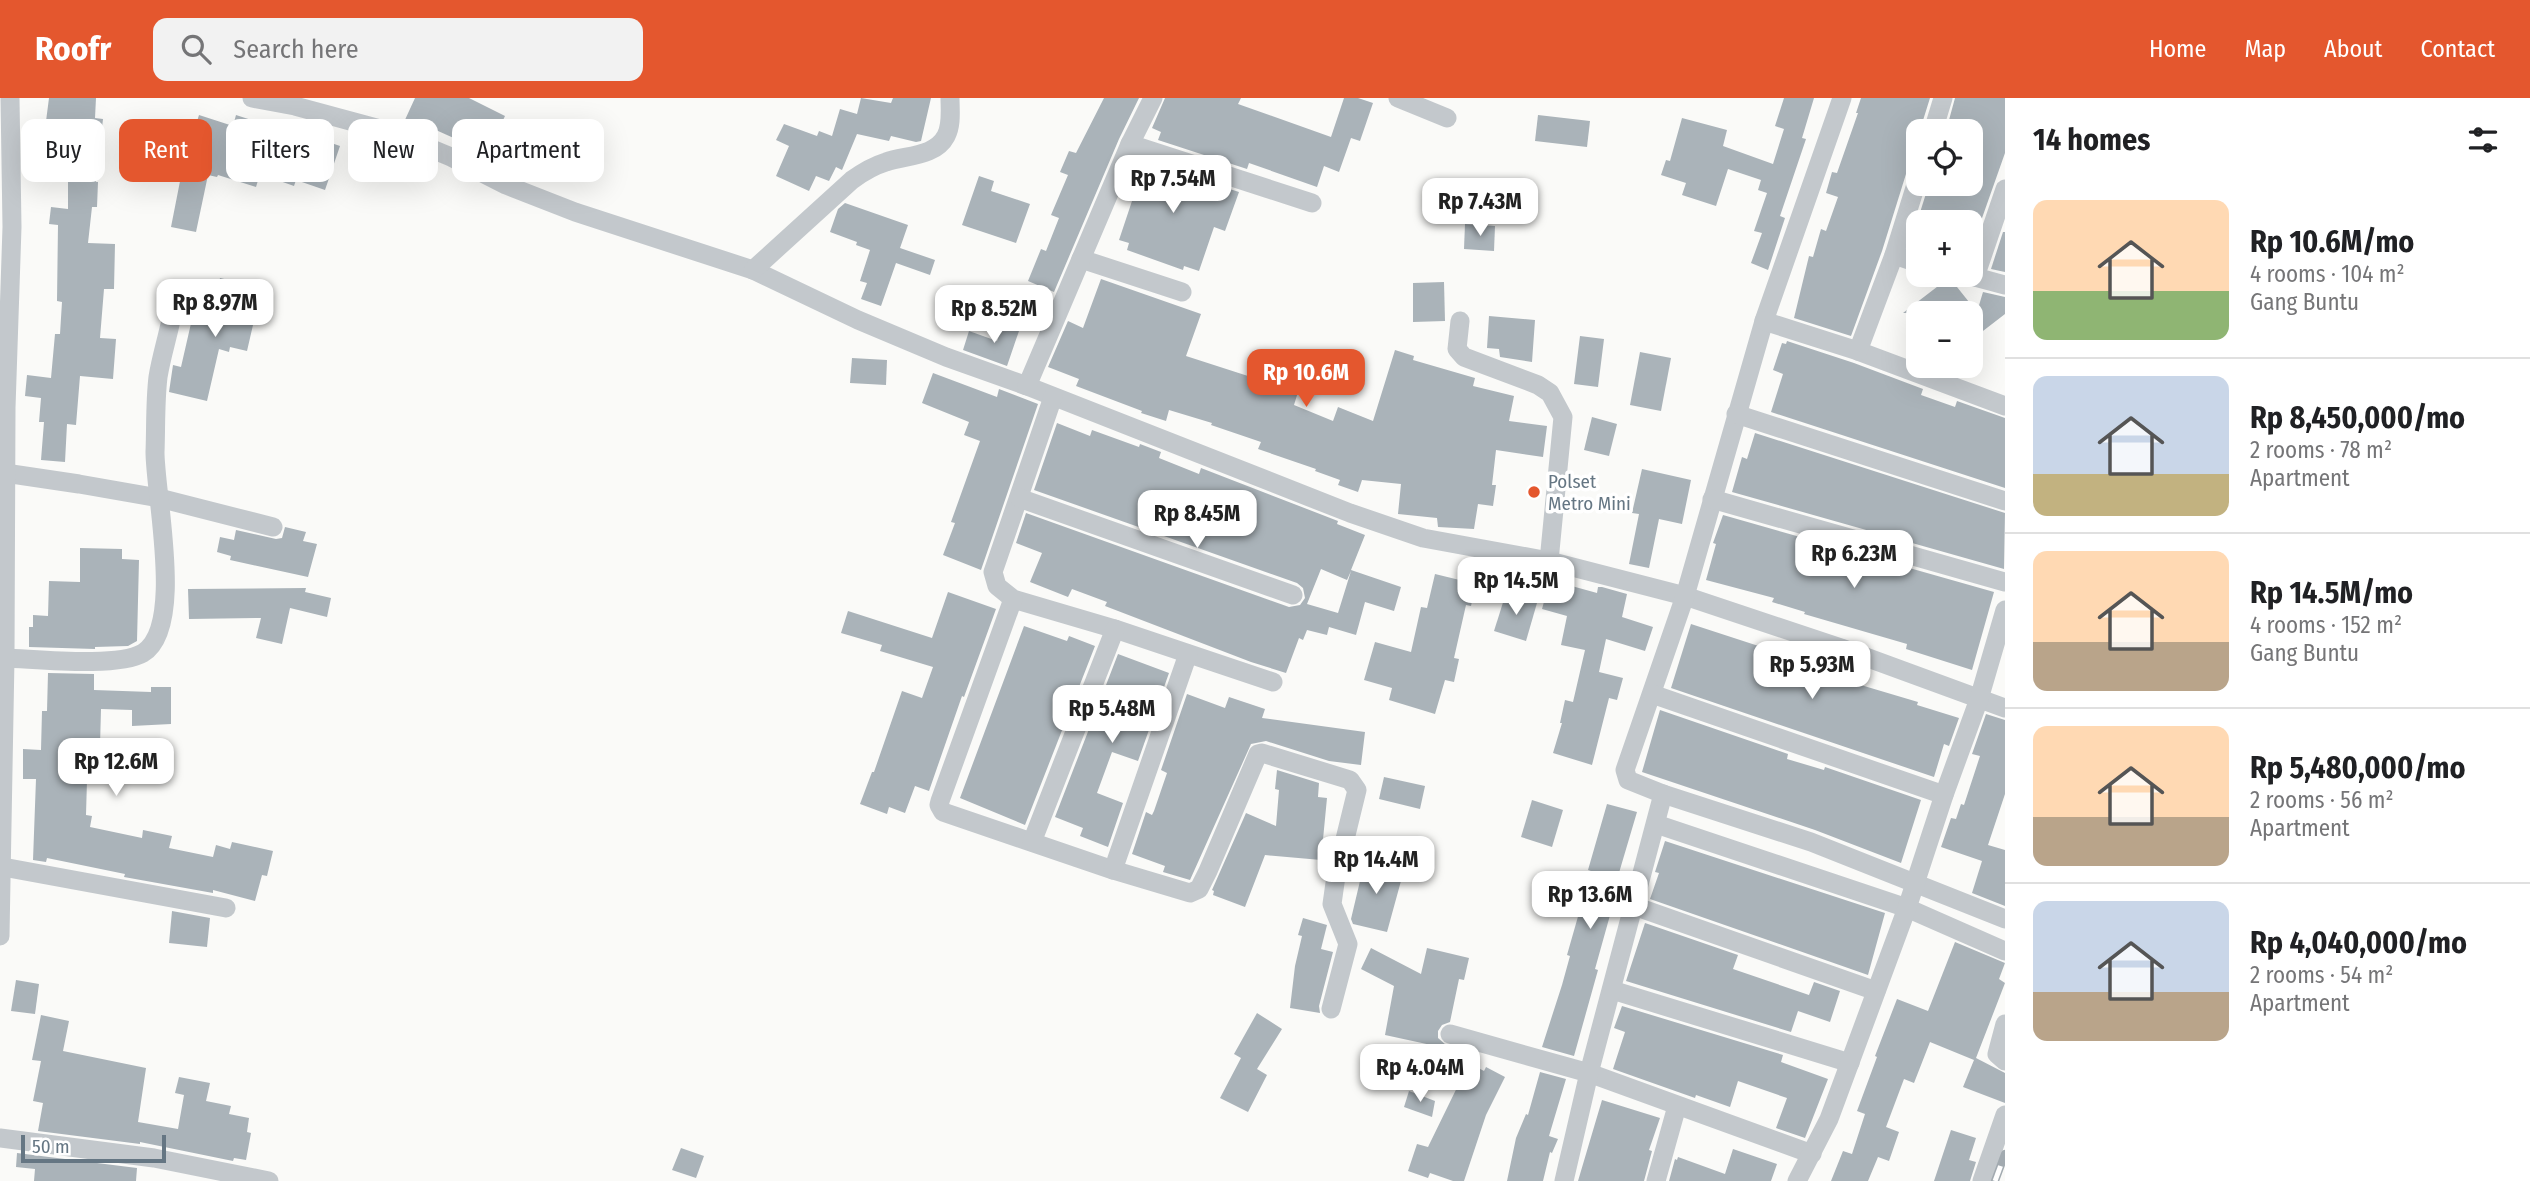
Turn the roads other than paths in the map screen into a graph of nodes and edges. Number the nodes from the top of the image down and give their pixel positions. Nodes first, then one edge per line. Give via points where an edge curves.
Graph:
1 (10, 98) edge
2 (252, 98) edge
3 (950, 98) edge
4 (1153, 98) edge
5 (1398, 98) edge
6 (1842, 98) edge
7 (1943, 98) edge
8 (1447, 118) dead end
9 (1937, 119) edge
10 (1129, 144) junction
11 (2005, 189) edge
12 (1912, 196) edge
13 (1312, 203) dead end
14 (1983, 238) edge
15 (1894, 255) junction
16 (1081, 259) junction
17 (1906, 259) edge
18 (753, 270) junction
19 (1983, 280) edge
20 (2005, 285) edge
21 (1182, 292) dead end
22 (172, 320) dead end
23 (1460, 321) dead end
24 (1764, 321) junction
25 (1858, 351) junction
26 (1027, 386) junction
27 (1054, 397) junction
28 (2005, 405) edge
29 (1736, 414) junction
30 (3, 443) edge
31 (5, 474) junction
32 (159, 498) junction
33 (1019, 498) junction
34 (1712, 499) junction
35 (2005, 500) edge
36 (273, 527) dead end
37 (1549, 561) junction
38 (2005, 582) edge
39 (1293, 594) dead end
40 (1685, 596) junction
41 (1013, 599) junction
42 (2005, 610) edge
43 (1115, 629) junction
44 (1188, 654) junction
45 (5, 658) junction
46 (1273, 682) dead end
47 (1652, 694) junction
48 (1979, 699) junction
49 (2005, 708) edge
50 (1663, 794) junction
51 (1944, 795) junction
52 (1656, 824) junction
53 (1032, 842) junction
54 (1811, 842) junction
55 (3, 867) junction
56 (1113, 870) junction
57 (1804, 872) junction
58 (1914, 884) junction
59 (1634, 906) junction
60 (226, 908) dead end
61 (1907, 908) junction
62 (2005, 919) edge
63 (0, 936) edge
64 (2005, 951) edge
65 (1612, 989) junction
66 (1876, 991) junction
67 (1331, 1009) dead end
68 (2005, 1024) edge
69 (1450, 1034) dead end
70 (2005, 1061) edge
71 (1850, 1063) junction
72 (1589, 1073) junction
73 (1677, 1106) junction
74 (2005, 1115) edge
75 (0, 1138) edge
76 (1812, 1154) junction
77 (269, 1181) edge
78 (1563, 1181) edge
79 (1656, 1181) edge
80 (1797, 1181) edge
81 (1982, 1181) edge

1 - 30 street via 12,227
2 - 18 street via 391,132 575,212
3 - 18 street via 950,123 939,145 860,174
4 - 10 street
5 - 8 street
6 - 24 street
7 - 9 street
10 - 13 street
10 - 16 street
11 - 14 street
12 - 15 street
15 - 17 street
15 - 25 street
16 - 21 street
16 - 26 street
18 - 26 street via 858,320
19 - 20 street
22 - 32 street via 158,376 155,456
23 - 37 street via 1457,349 1464,357 1538,384 1550,393 1563,417
24 - 25 street
24 - 29 street
25 - 28 street
26 - 27 street
27 - 33 street
27 - 37 street via 1423,538
29 - 34 street
29 - 35 street
30 - 31 street
31 - 32 street
31 - 45 street
32 - 36 street
32 - 45 street via 166,564 160,628 154,643 119,661
33 - 39 street
33 - 41 street via 993,572 997,586
34 - 38 street
34 - 40 street
37 - 40 street
40 - 47 street
40 - 48 street
41 - 43 street
41 - 53 street via 939,805 946,815
42 - 48 street
43 - 44 street
43 - 53 street
44 - 46 street
44 - 56 street
45 - 55 street
47 - 50 street via 1625,770 1628,780
47 - 51 street
48 - 49 street
48 - 51 street
50 - 52 street
50 - 54 street
51 - 58 street
52 - 57 street
52 - 59 street
53 - 56 street
54 - 57 street
54 - 58 street
55 - 60 street
55 - 63 street
56 - 67 street via 1190,893 1199,889 1258,754 1350,780 1357,790 1332,904 1348,944
57 - 61 street
58 - 61 street
58 - 62 street
59 - 65 street
59 - 66 street
61 - 64 street
61 - 66 street
65 - 71 street
65 - 72 street
66 - 71 street
68 - 70 street via 1997,1054
69 - 72 street
71 - 76 street
72 - 73 street
72 - 78 street
73 - 76 street
73 - 79 street
74 - 81 street
75 - 77 street via 154,1158
76 - 80 street

